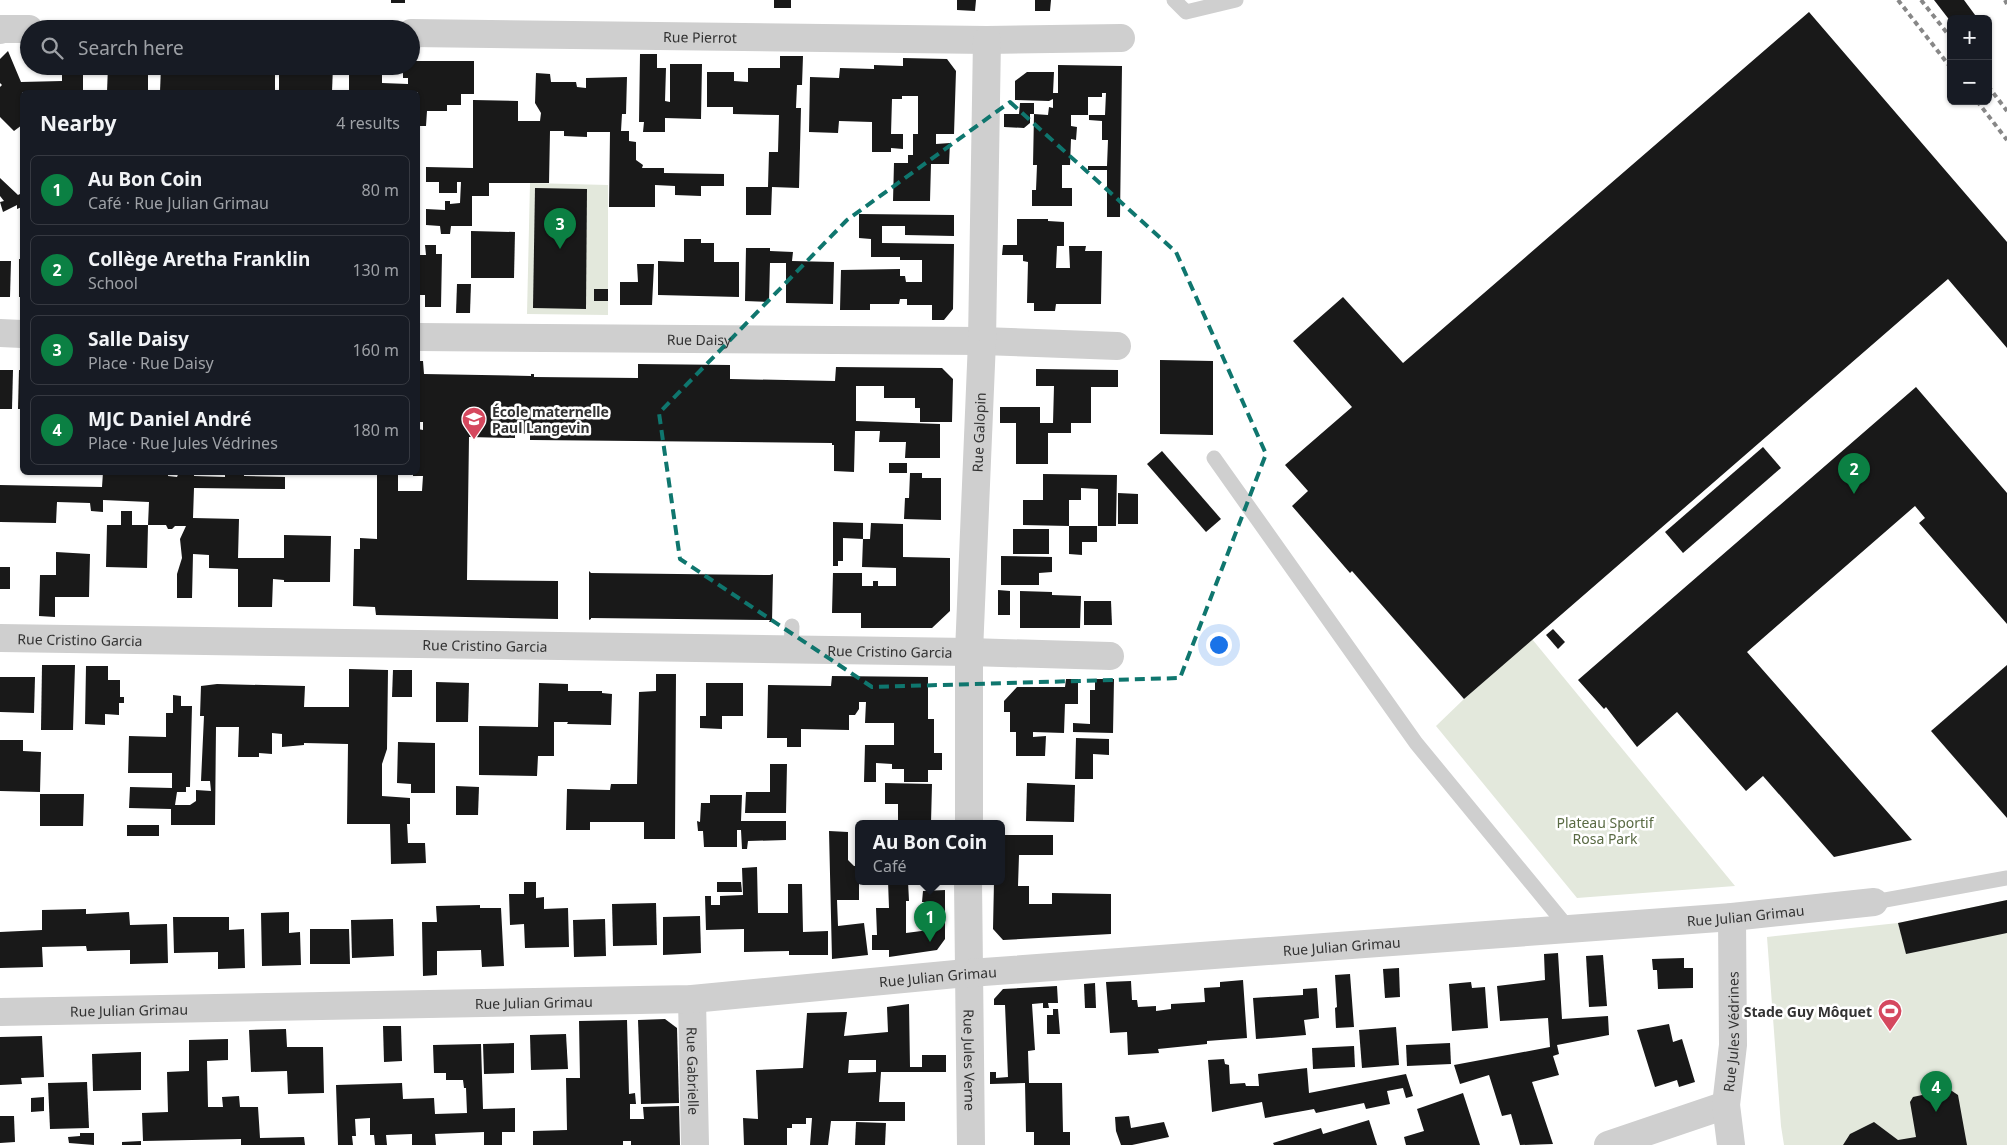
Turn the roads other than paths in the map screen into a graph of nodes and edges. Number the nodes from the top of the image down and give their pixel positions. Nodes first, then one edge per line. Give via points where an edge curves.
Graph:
1 (1174, 0) edge
2 (1236, 0) edge
3 (20, 29) edge
4 (1, 30) edge
5 (420, 33) edge
6 (1121, 38) dead end
7 (987, 40) junction
8 (0, 334) edge
9 (20, 334) edge
10 (420, 336) edge
11 (982, 340) junction
12 (1117, 346) dead end
13 (1214, 458) dead end
14 (0, 638) edge
15 (969, 652) junction
16 (1110, 656) dead end
17 (969, 820) edge
18 (2007, 878) edge
19 (968, 885) edge
20 (1874, 902) joint
21 (1732, 917) junction
22 (1569, 929) junction
23 (968, 973) junction
24 (692, 999) junction
25 (0, 1012) edge
26 (1726, 1105) junction
27 (696, 1145) edge
28 (971, 1145) edge
29 (1608, 1145) edge
30 (1731, 1145) edge

1 - 2 lane via 1186,12
3 - 4 street
5 - 7 street, Rue Pierrot
6 - 7 street, Rue Pierrot
7 - 11 street, Rue Galopin
8 - 9 street
10 - 11 street, Rue Daisy
11 - 12 street, Rue Daisy
11 - 15 street, Rue Galopin
13 - 22 lane via 1416,743
14 - 15 street, Rue Cristino Garcia via 791,638
15 - 16 street, Rue Cristino Garcia
15 - 17 street, Rue Galopin
18 - 20 lane
19 - 23 street
20 - 21 street, Rue Julian Grimau
21 - 22 street, Rue Julian Grimau
21 - 26 street, Rue Jules Védrines via 1733,1045
22 - 23 street, Rue Julian Grimau
23 - 24 street, Rue Julian Grimau
23 - 28 street, Rue Jules Verne
24 - 25 street, Rue Julian Grimau
24 - 27 street, Rue Gabrielle
26 - 29 street
26 - 30 street, Rue Jules Védrines

